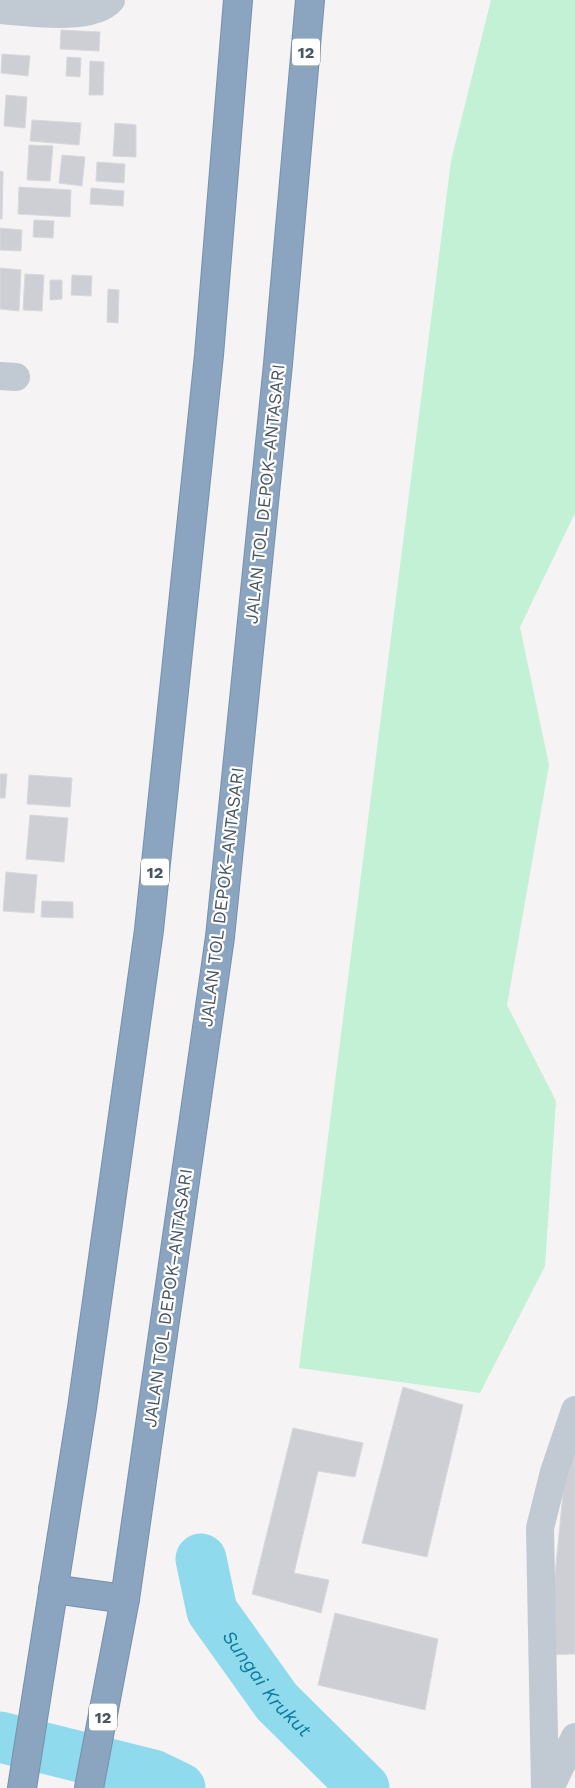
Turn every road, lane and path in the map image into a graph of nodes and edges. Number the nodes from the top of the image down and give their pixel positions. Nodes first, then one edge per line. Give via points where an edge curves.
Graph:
1 (111, 0) edge
2 (238, 0) edge
3 (310, 0) edge
4 (0, 10) edge
5 (575, 1410) edge
6 (53, 1589) junction
7 (125, 1599) junction
8 (575, 1737) edge
9 (22, 1788) edge
10 (89, 1788) edge
11 (545, 1788) edge
12 (550, 1788) edge

1 - 4 street via 87,12 69,14
2 - 6 highway, 12 via 209,355 149,930 82,1408
3 - 7 highway, JALAN TOL DEPOK–ANTASARI / 12 via 278,364 220,937
5 - 11 street via 554,1472 540,1528
6 - 7 highway
6 - 9 highway, 12
7 - 10 highway, JALAN TOL DEPOK–ANTASARI / 12
8 - 12 street

